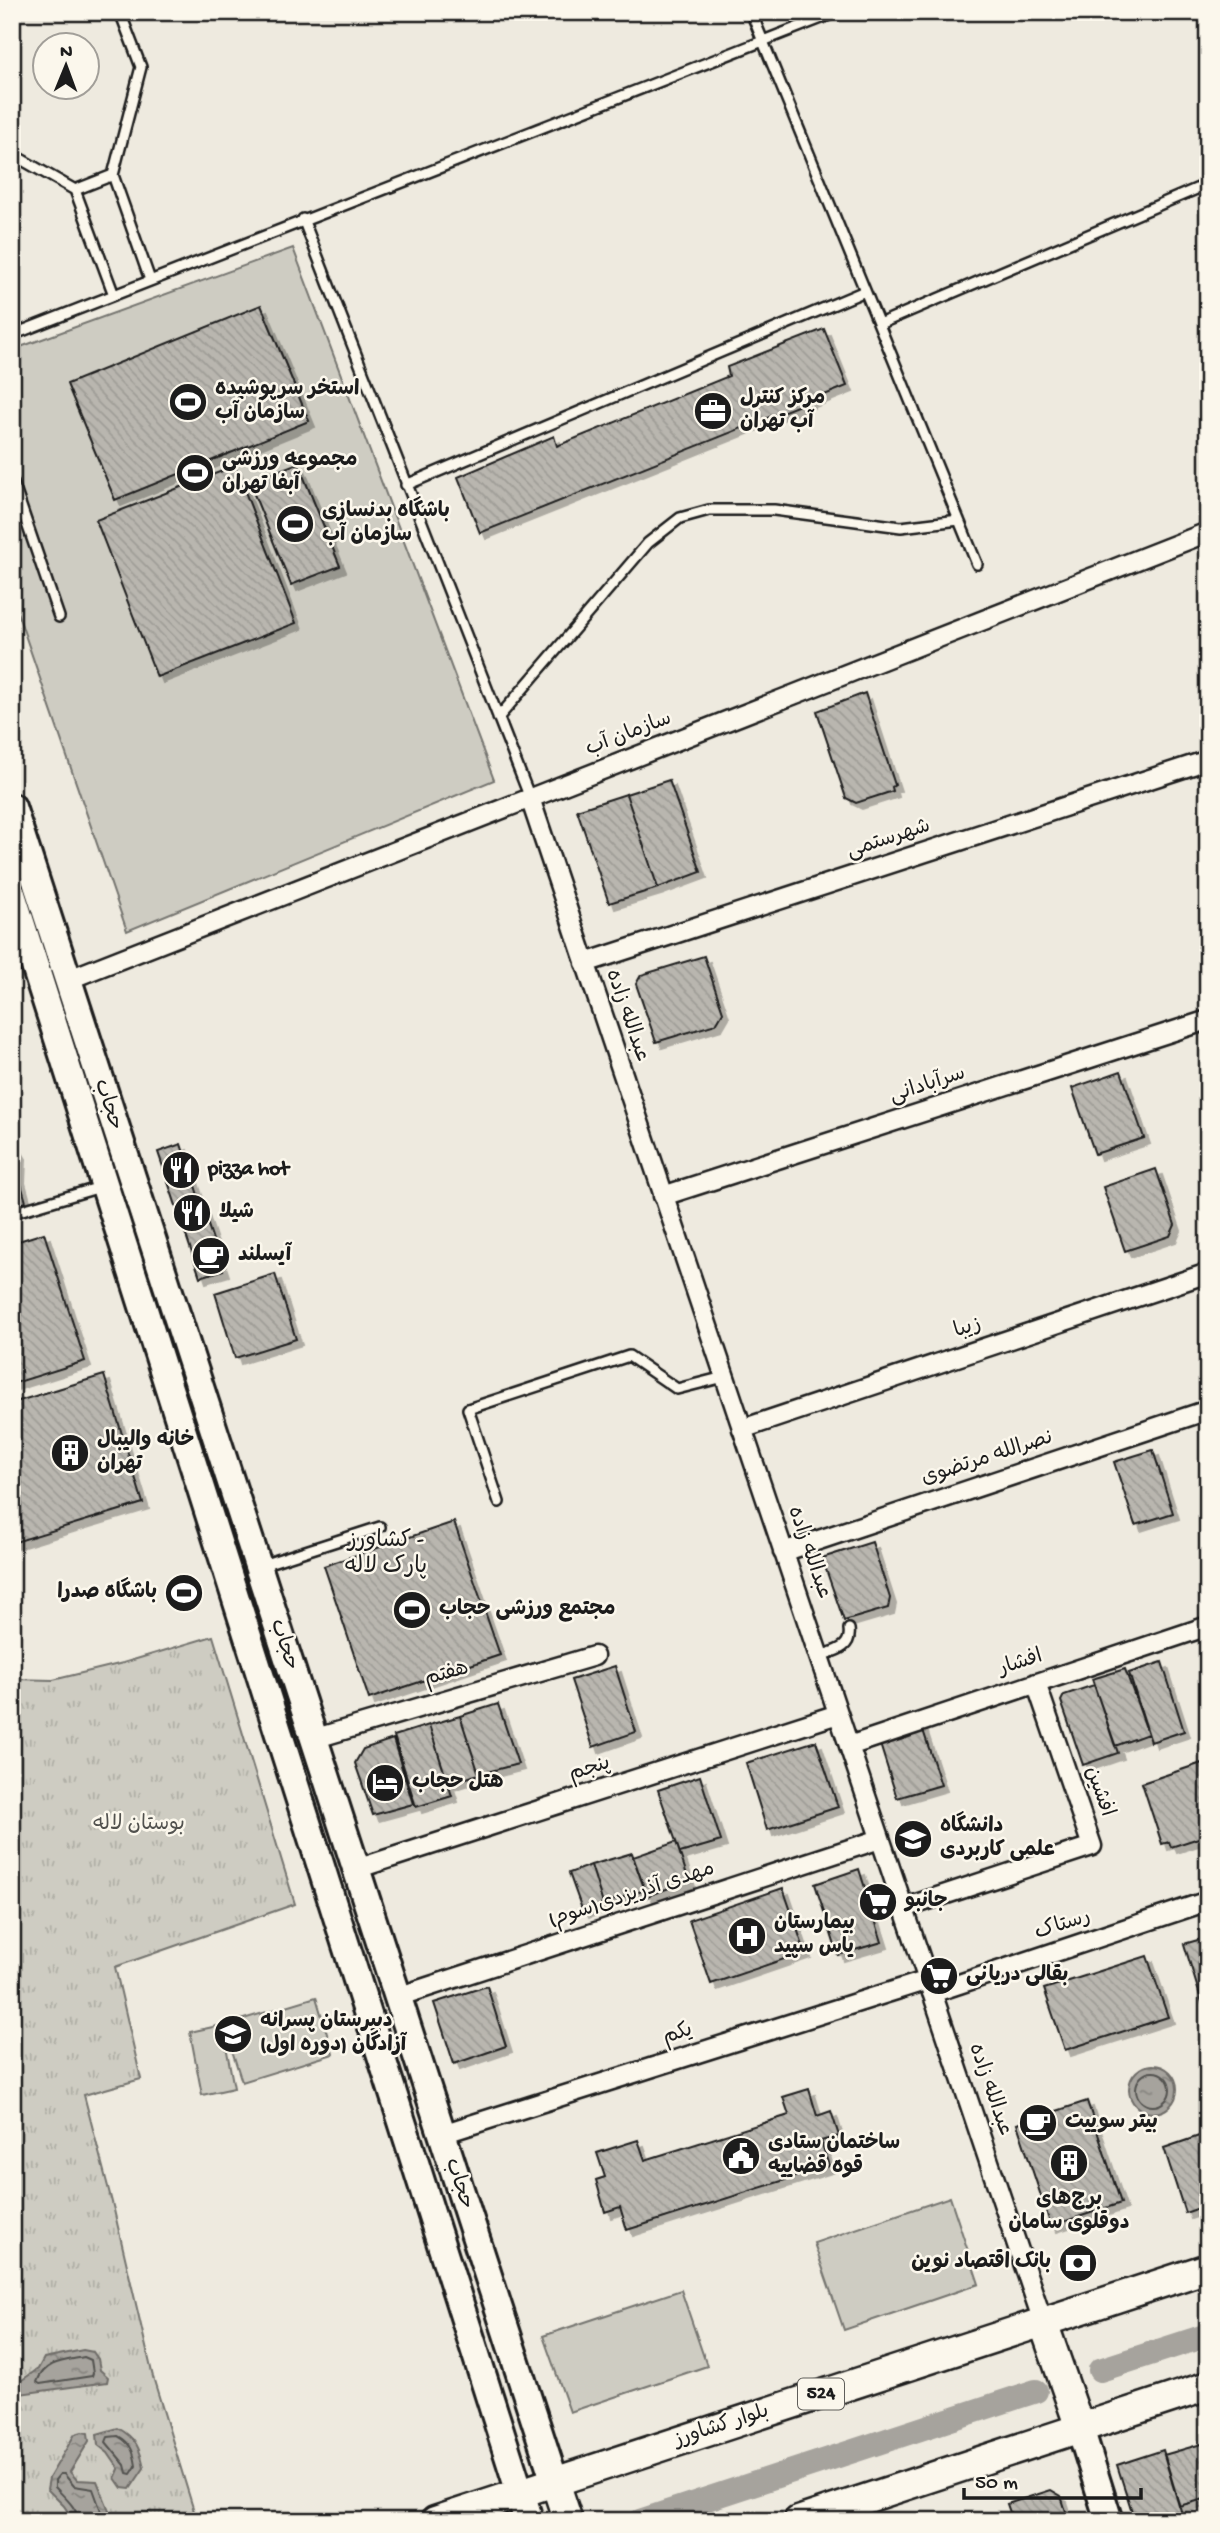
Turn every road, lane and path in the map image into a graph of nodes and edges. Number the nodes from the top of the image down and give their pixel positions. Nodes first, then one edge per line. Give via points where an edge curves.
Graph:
1 (120, 12) edge
2 (751, 12) edge
3 (837, 12) edge
4 (763, 42) junction
5 (12, 154) edge
6 (113, 175) junction
7 (1208, 184) edge
8 (75, 190) junction
9 (303, 219) junction
10 (150, 280) junction
11 (865, 291) junction
12 (114, 295) junction
13 (878, 324) junction
14 (12, 335) edge
15 (12, 480) edge
16 (406, 485) junction
17 (959, 520) junction
18 (1208, 532) edge
19 (976, 564) dead end
20 (59, 617) dead end
21 (498, 718) junction
22 (1208, 760) edge
23 (530, 798) junction
24 (12, 807) edge
25 (12, 894) edge
26 (23, 961) edge
27 (585, 963) junction
28 (55, 984) junction
29 (1208, 1020) edge
30 (105, 1185) junction
31 (663, 1196) junction
32 (12, 1213) edge
33 (1208, 1273) edge
34 (724, 1377) junction
35 (1208, 1410) edge
36 (742, 1429) junction
37 (499, 1502) dead end
38 (380, 1527) dead end
39 (783, 1552) junction
40 (257, 1566) junction
41 (1208, 1626) edge
42 (849, 1629) dead end
43 (594, 1656) dead end
44 (819, 1656) junction
45 (291, 1670) junction
46 (262, 1680) junction
47 (1036, 1683) junction
48 (838, 1714) junction
49 (313, 1738) junction
50 (849, 1746) junction
51 (880, 1839) junction
52 (356, 1869) junction
53 (1208, 1901) edge
54 (904, 1908) junction
55 (930, 1986) junction
56 (397, 1997) junction
57 (366, 2008) junction
58 (442, 2134) junction
59 (410, 2145) junction
60 (1208, 2268) edge
61 (1043, 2322) junction
62 (507, 2335) junction
63 (473, 2345) junction
64 (1208, 2386) edge
65 (1080, 2428) junction
66 (555, 2482) junction
67 (520, 2493) junction
68 (435, 2521) edge
69 (529, 2521) edge
70 (568, 2521) edge
71 (798, 2521) edge
72 (1109, 2521) edge

1 - 6 lane via 141,67
2 - 4 lane
3 - 4 lane
4 - 9 lane
4 - 11 lane
5 - 8 lane
6 - 8 lane
6 - 10 lane
7 - 13 lane
8 - 12 lane
9 - 10 lane
9 - 16 lane
10 - 12 lane
11 - 13 lane
11 - 16 lane
12 - 14 lane
13 - 17 lane
15 - 20 lane
16 - 21 lane
17 - 19 lane
17 - 21 lane via 901,527 774,510 709,510 680,518 648,542
18 - 23 street, سازمان آب
21 - 23 lane
22 - 27 street, شهرستمی
23 - 27 street, عبدالله زاده
23 - 28 street, سازمان آب
24 - 28 main road, حجاب
25 - 26 main road, حجاب
26 - 28 main road, حجاب
27 - 31 street, عبدالله زاده
28 - 30 main road, حجاب
28 - 40 main road, حجاب
29 - 31 street, سرآبادانی
30 - 32 lane
30 - 46 main road, حجاب
31 - 34 street, عبدالله زاده
33 - 36 street, زیبا
34 - 36 street, عبدالله زاده
34 - 37 lane via 677,1389 629,1356 468,1409
35 - 39 street, نصرالله مرتضوی
36 - 39 street, عبدالله زاده
38 - 40 lane
39 - 44 street, عبدالله زاده
40 - 45 main road, حجاب
41 - 47 street, افشار
42 - 44 lane via 844,1647
43 - 49 street, هفتم
44 - 48 street, عبدالله زاده
45 - 46 main road
45 - 49 main road, حجاب
46 - 57 main road, حجاب
47 - 50 street, افشار
47 - 54 street, افشین via 1092,1846
48 - 50 street, عبدالله زاده
48 - 52 street, پنجم
49 - 52 main road, حجاب
50 - 51 street, عبدالله زاده
51 - 54 street, عبدالله زاده
51 - 56 street, مهدی آذریزدی(سوم)
52 - 56 main road, حجاب
53 - 55 street, رستاک
54 - 55 street, عبدالله زاده
55 - 58 street, یکم
55 - 61 street, عبدالله زاده
56 - 57 main road
56 - 58 main road, حجاب
57 - 59 main road, حجاب
58 - 59 main road
58 - 62 main road, حجاب
59 - 63 main road, حجاب
60 - 61 main road, بلوار کشاورز / 524
61 - 65 main road
61 - 66 main road, بلوار کشاورز / 524
62 - 63 main road
62 - 66 main road, حجاب
63 - 67 main road, حجاب
64 - 65 main road
65 - 71 main road
65 - 72 main road
66 - 67 main road, بلوار کشاورز / 524
66 - 70 main road
67 - 68 main road, بلوار کشاورز / 524
67 - 69 main road

